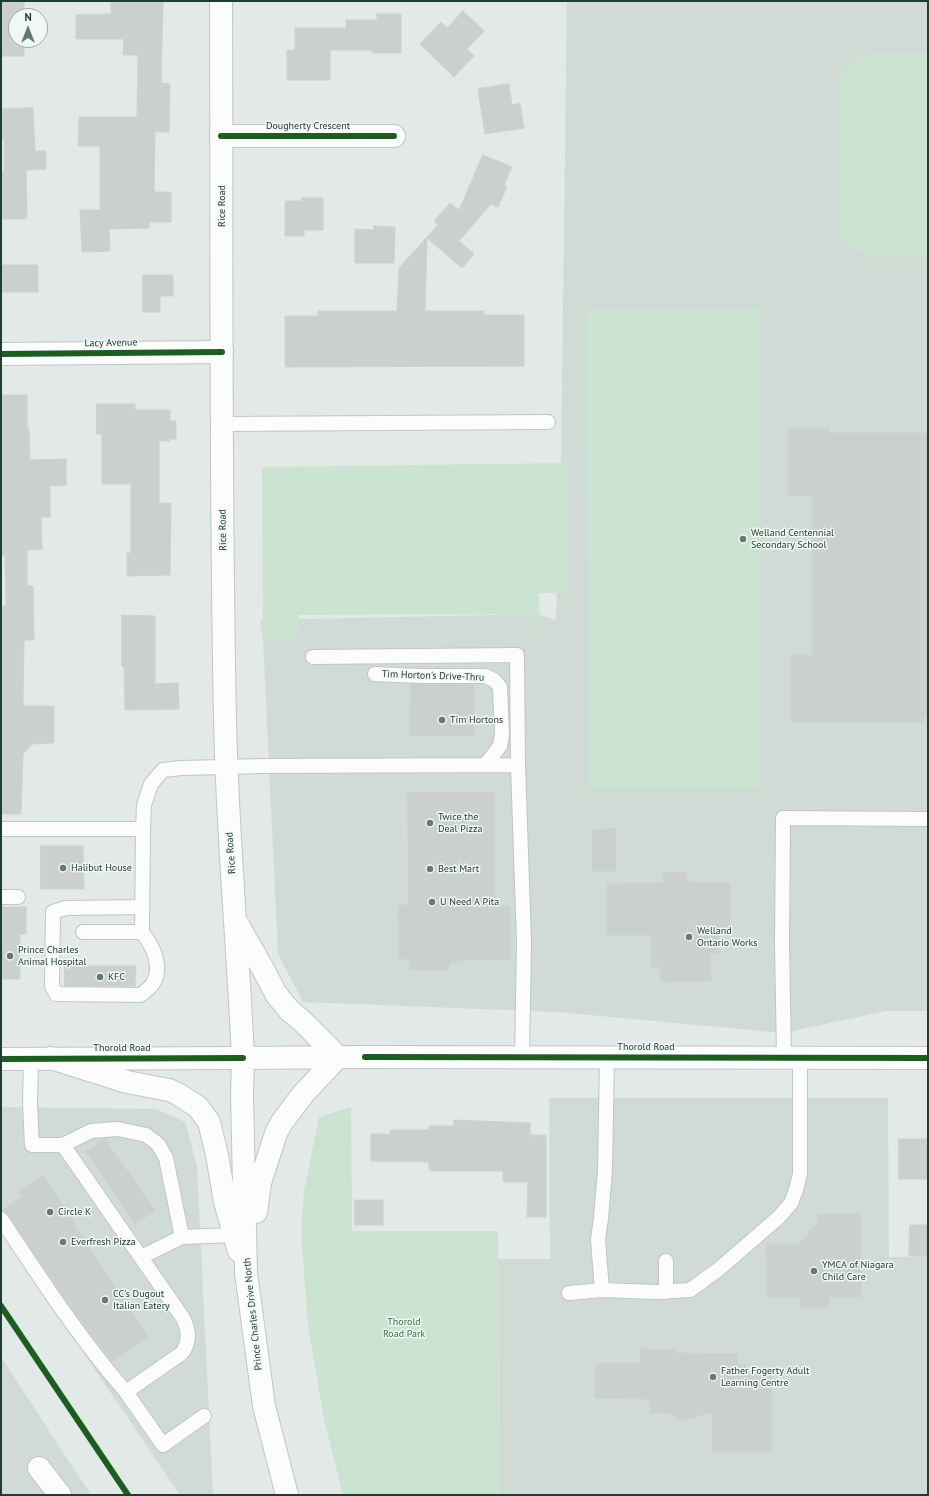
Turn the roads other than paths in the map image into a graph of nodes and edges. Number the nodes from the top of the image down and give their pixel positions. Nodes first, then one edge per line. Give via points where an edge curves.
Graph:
1 (221, 1) edge
2 (222, 136) junction
3 (394, 136) dead end
4 (222, 352) junction
5 (1, 354) edge
6 (548, 422) dead end
7 (222, 424) junction
8 (313, 657) dead end
9 (375, 674) dead end
10 (486, 764) junction
11 (518, 765) junction
12 (226, 768) junction
13 (928, 819) edge
14 (1, 829) edge
15 (143, 829) junction
16 (1, 897) edge
17 (18, 897) dead end
18 (142, 907) junction
19 (235, 920) junction
20 (83, 932) dead end
21 (142, 932) junction
22 (522, 1056) junction
23 (338, 1057) junction
24 (607, 1057) junction
25 (243, 1058) junction
26 (792, 1058) junction
27 (928, 1058) edge
28 (1, 1059) edge
29 (41, 1059) junction
30 (63, 1145) junction
31 (1, 1219) edge
32 (234, 1235) junction
33 (182, 1237) junction
34 (141, 1257) junction
35 (666, 1261) dead end
36 (246, 1273) junction
37 (602, 1290) junction
38 (666, 1292) junction
39 (570, 1293) dead end
40 (126, 1392) junction
41 (204, 1416) dead end
42 (39, 1468) dead end
43 (60, 1495) edge
44 (287, 1495) edge

1 - 2 main road, Rice Road
2 - 3 main road, Dougherty Crescent
2 - 4 main road, Rice Road
4 - 5 main road, Lacy Avenue
4 - 7 main road, Rice Road
6 - 7 lane
7 - 12 main road, Rice Road
8 - 11 lane via 517,655
9 - 10 lane, Tim Horton's Drive-Thru via 485,676 494,680 500,687 502,735 500,746
10 - 11 lane
10 - 12 lane
11 - 22 lane via 524,942
12 - 15 lane via 163,770 151,784 144,805
12 - 19 main road, Rice Road
13 - 26 lane via 783,818 782,944
14 - 15 lane
15 - 18 lane
16 - 17 lane
18 - 21 lane
18 - 21 lane via 66,908 52,912 52,986 56,994 140,995 150,989 157,974 156,955
19 - 23 main road via 276,994 288,1010
19 - 25 main road, Rice Road
20 - 21 lane
22 - 23 main road, Thorold Road
22 - 24 main road, Thorold Road
23 - 25 main road, Thorold Road
23 - 36 main road via 304,1093 276,1133 260,1183
24 - 26 main road, Thorold Road
24 - 37 lane via 605,1170 598,1240
25 - 29 main road, Thorold Road
25 - 36 main road, Prince Charles Drive North
26 - 27 main road, Thorold Road
26 - 38 lane via 800,1174 791,1203 780,1217 690,1290
28 - 29 main road, Thorold Road
29 - 30 lane via 30,1104 32,1145
29 - 32 main road via 127,1082 169,1090 198,1107 209,1122
30 - 33 lane via 91,1131 118,1129 146,1135 152,1139 166,1158
30 - 34 lane
31 - 40 lane via 62,1310
32 - 33 lane
32 - 36 main road
33 - 34 lane
34 - 40 lane via 183,1318 188,1328 187,1346 182,1353
35 - 38 lane
36 - 44 main road, Prince Charles Drive North via 264,1406
37 - 38 lane
37 - 39 lane
40 - 41 lane via 163,1445
42 - 43 main road

